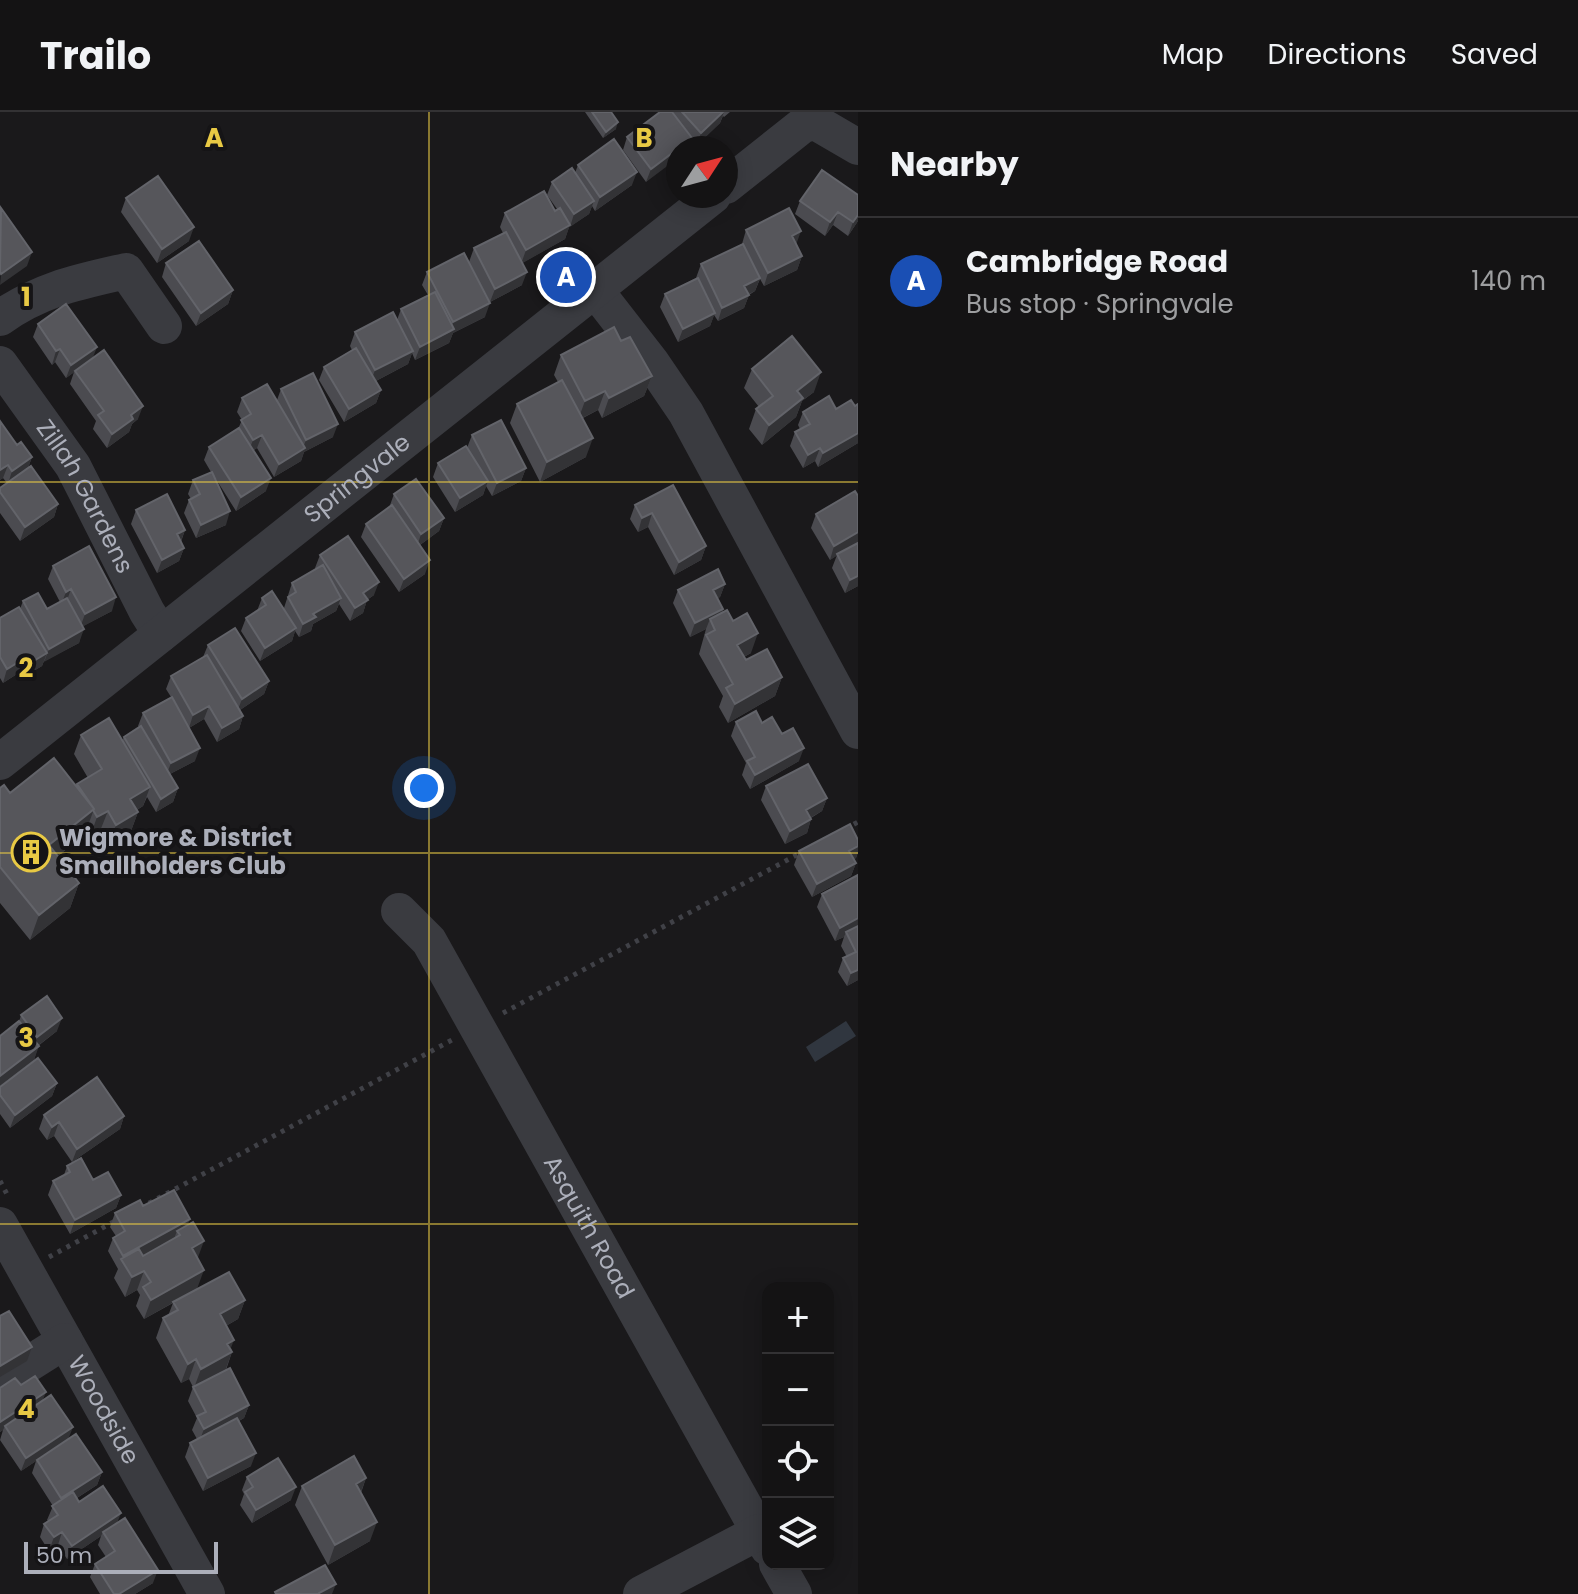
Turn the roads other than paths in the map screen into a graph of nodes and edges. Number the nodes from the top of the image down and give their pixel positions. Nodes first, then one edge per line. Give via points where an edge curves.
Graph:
1 (852, 144) edge
2 (738, 176) edge
3 (698, 208) edge
4 (596, 291) junction
5 (0, 318) edge
6 (164, 326) dead end
7 (0, 364) edge
8 (161, 634) junction
9 (858, 731) edge
10 (0, 762) edge
11 (399, 911) dead end
12 (0, 1225) edge
13 (65, 1341) junction
14 (0, 1382) edge
15 (762, 1538) edge
16 (762, 1540) edge
17 (780, 1570) edge
18 (207, 1594) edge
19 (641, 1594) edge
20 (794, 1594) edge

1 - 2 street via 815,122 803,125
3 - 4 street, Springvale
4 - 8 street, Springvale
4 - 9 street via 686,413
5 - 6 street via 59,286 126,271
7 - 8 street, Zillah Gardens via 73,466
8 - 10 street, Springvale
11 - 15 street, Asquith Road via 429,941
12 - 13 street, Woodside
13 - 14 street
13 - 18 street, Woodside
16 - 19 street
17 - 20 street

